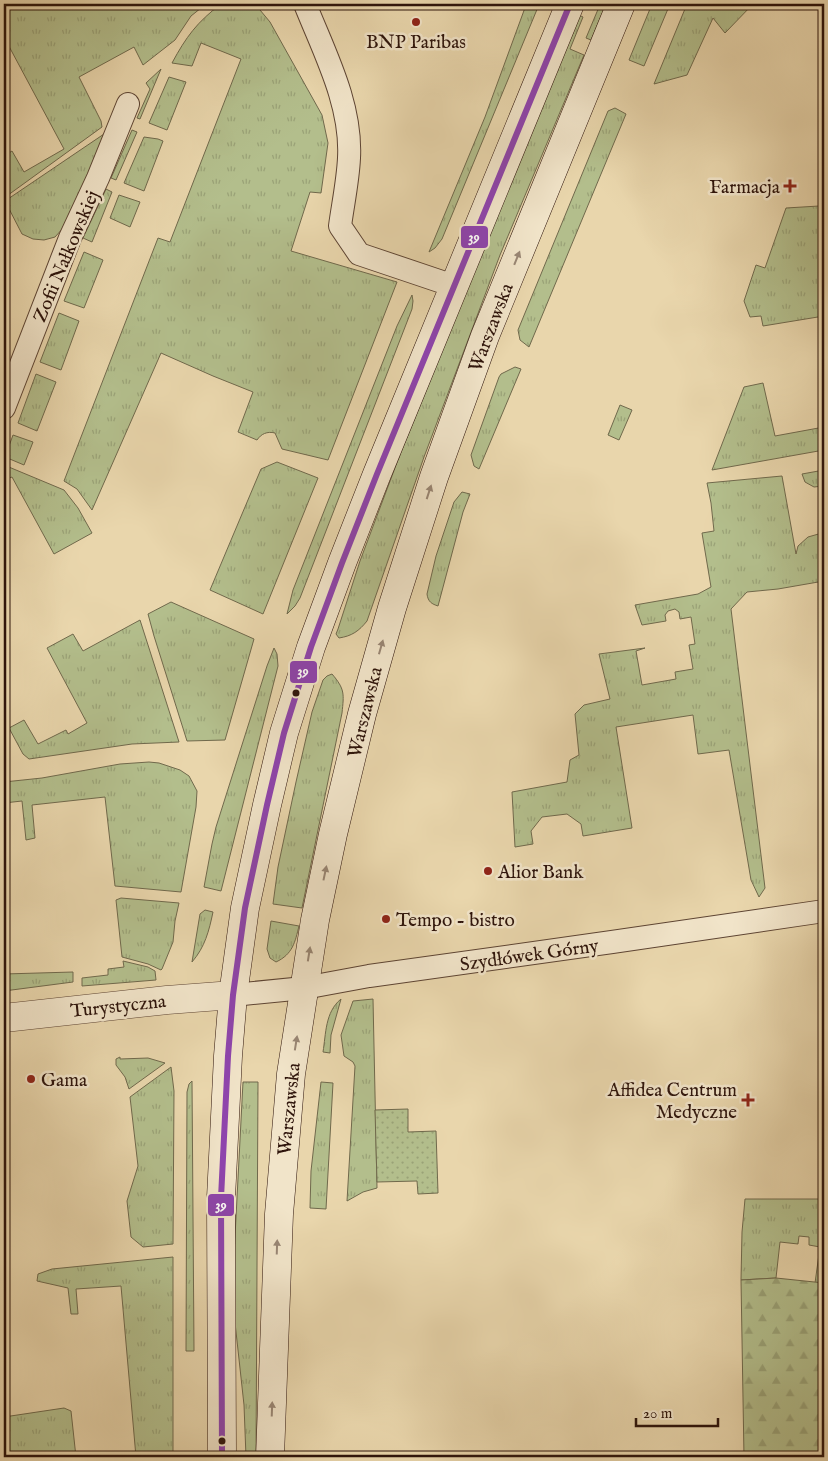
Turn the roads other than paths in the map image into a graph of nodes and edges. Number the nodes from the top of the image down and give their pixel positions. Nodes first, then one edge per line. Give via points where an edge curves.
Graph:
1 (304, 4) edge
2 (570, 4) edge
3 (622, 4) edge
4 (128, 104) dead end
5 (454, 286) junction
6 (4, 408) edge
7 (824, 911) edge
8 (304, 988) junction
9 (233, 995) junction
10 (4, 1018) edge
11 (222, 1457) edge
12 (270, 1457) edge

1 - 5 street via 342,98 347,122 349,157 340,226 359,254
2 - 5 main road
8 -> 3 main road, Warszawska via 338,815 403,570 485,336
4 - 6 street, Zofii Nałkowskiej via 70,238
5 - 9 main road via 311,647 284,733 245,908
7 - 8 street, Szydłówek Górny
8 - 9 street, Szydłówek Górny
12 -> 8 main road, Warszawska via 279,1214 291,1074
9 - 10 main road, Turystyczna
9 - 11 main road via 221,1198

